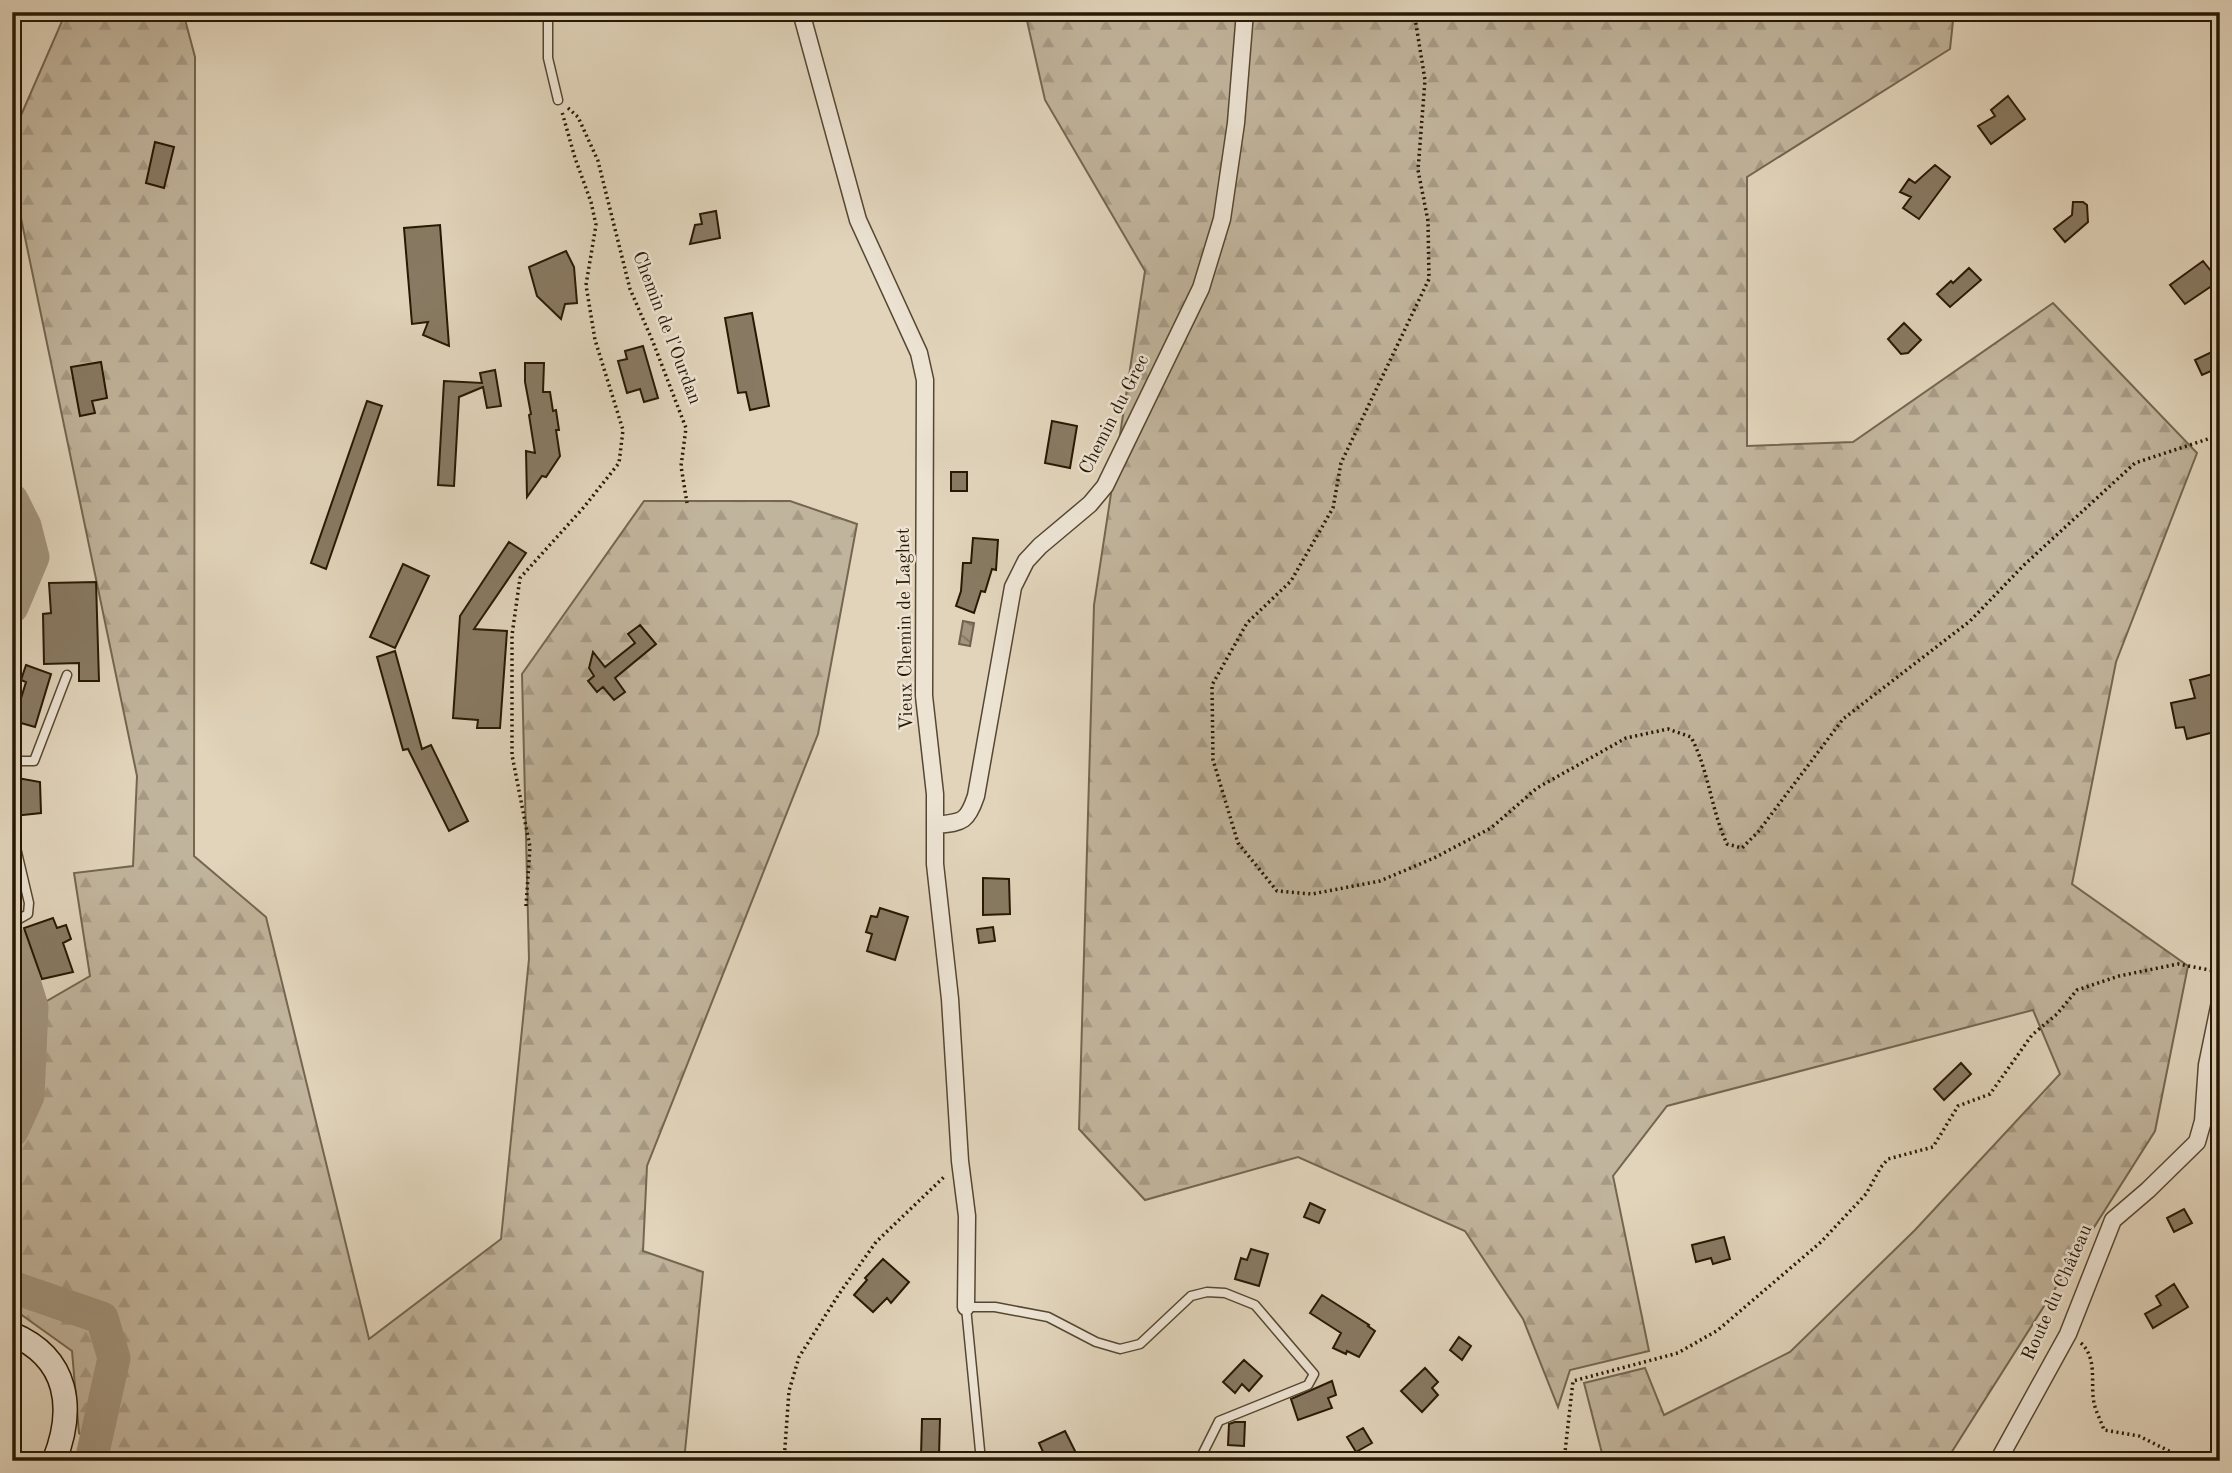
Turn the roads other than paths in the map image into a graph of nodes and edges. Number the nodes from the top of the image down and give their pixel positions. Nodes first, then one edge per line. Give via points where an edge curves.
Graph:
1 (548, 12) edge
2 (801, 12) edge
3 (1245, 12) edge
4 (558, 100) road end
5 (67, 675) dead end
6 (12, 761) edge
7 (936, 825) junction
8 (12, 831) edge
9 (16, 922) edge
10 (2220, 1002) edge
11 (966, 1307) junction
12 (12, 1335) edge
13 (54, 1461) edge
14 (981, 1461) edge
15 (1199, 1461) edge
16 (1998, 1461) edge

1 - 4 lane via 548,58
2 - 7 street, Vieux Chemin de Laghet via 858,220 919,353 925,380 924,696
3 - 7 street, Chemin du Grec via 1222,219 1201,288 1105,486 1026,561 1013,587 976,796 970,814 960,822
5 - 6 lane via 34,761
7 - 11 street, Vieux Chemin de Laghet via 967,1216
8 - 9 lane via 29,902 28,914
10 - 16 street, Route du Château via 2197,1142 2113,1220 2068,1334
11 - 14 lane, Vieux Chemin de Laghet
11 - 15 lane via 995,1307 1048,1317 1120,1349 1140,1344 1191,1296 1225,1293 1255,1305 1312,1369 1313,1379 1219,1421
12 - 13 main road via 39,1351 58,1371 65,1393 65,1422

